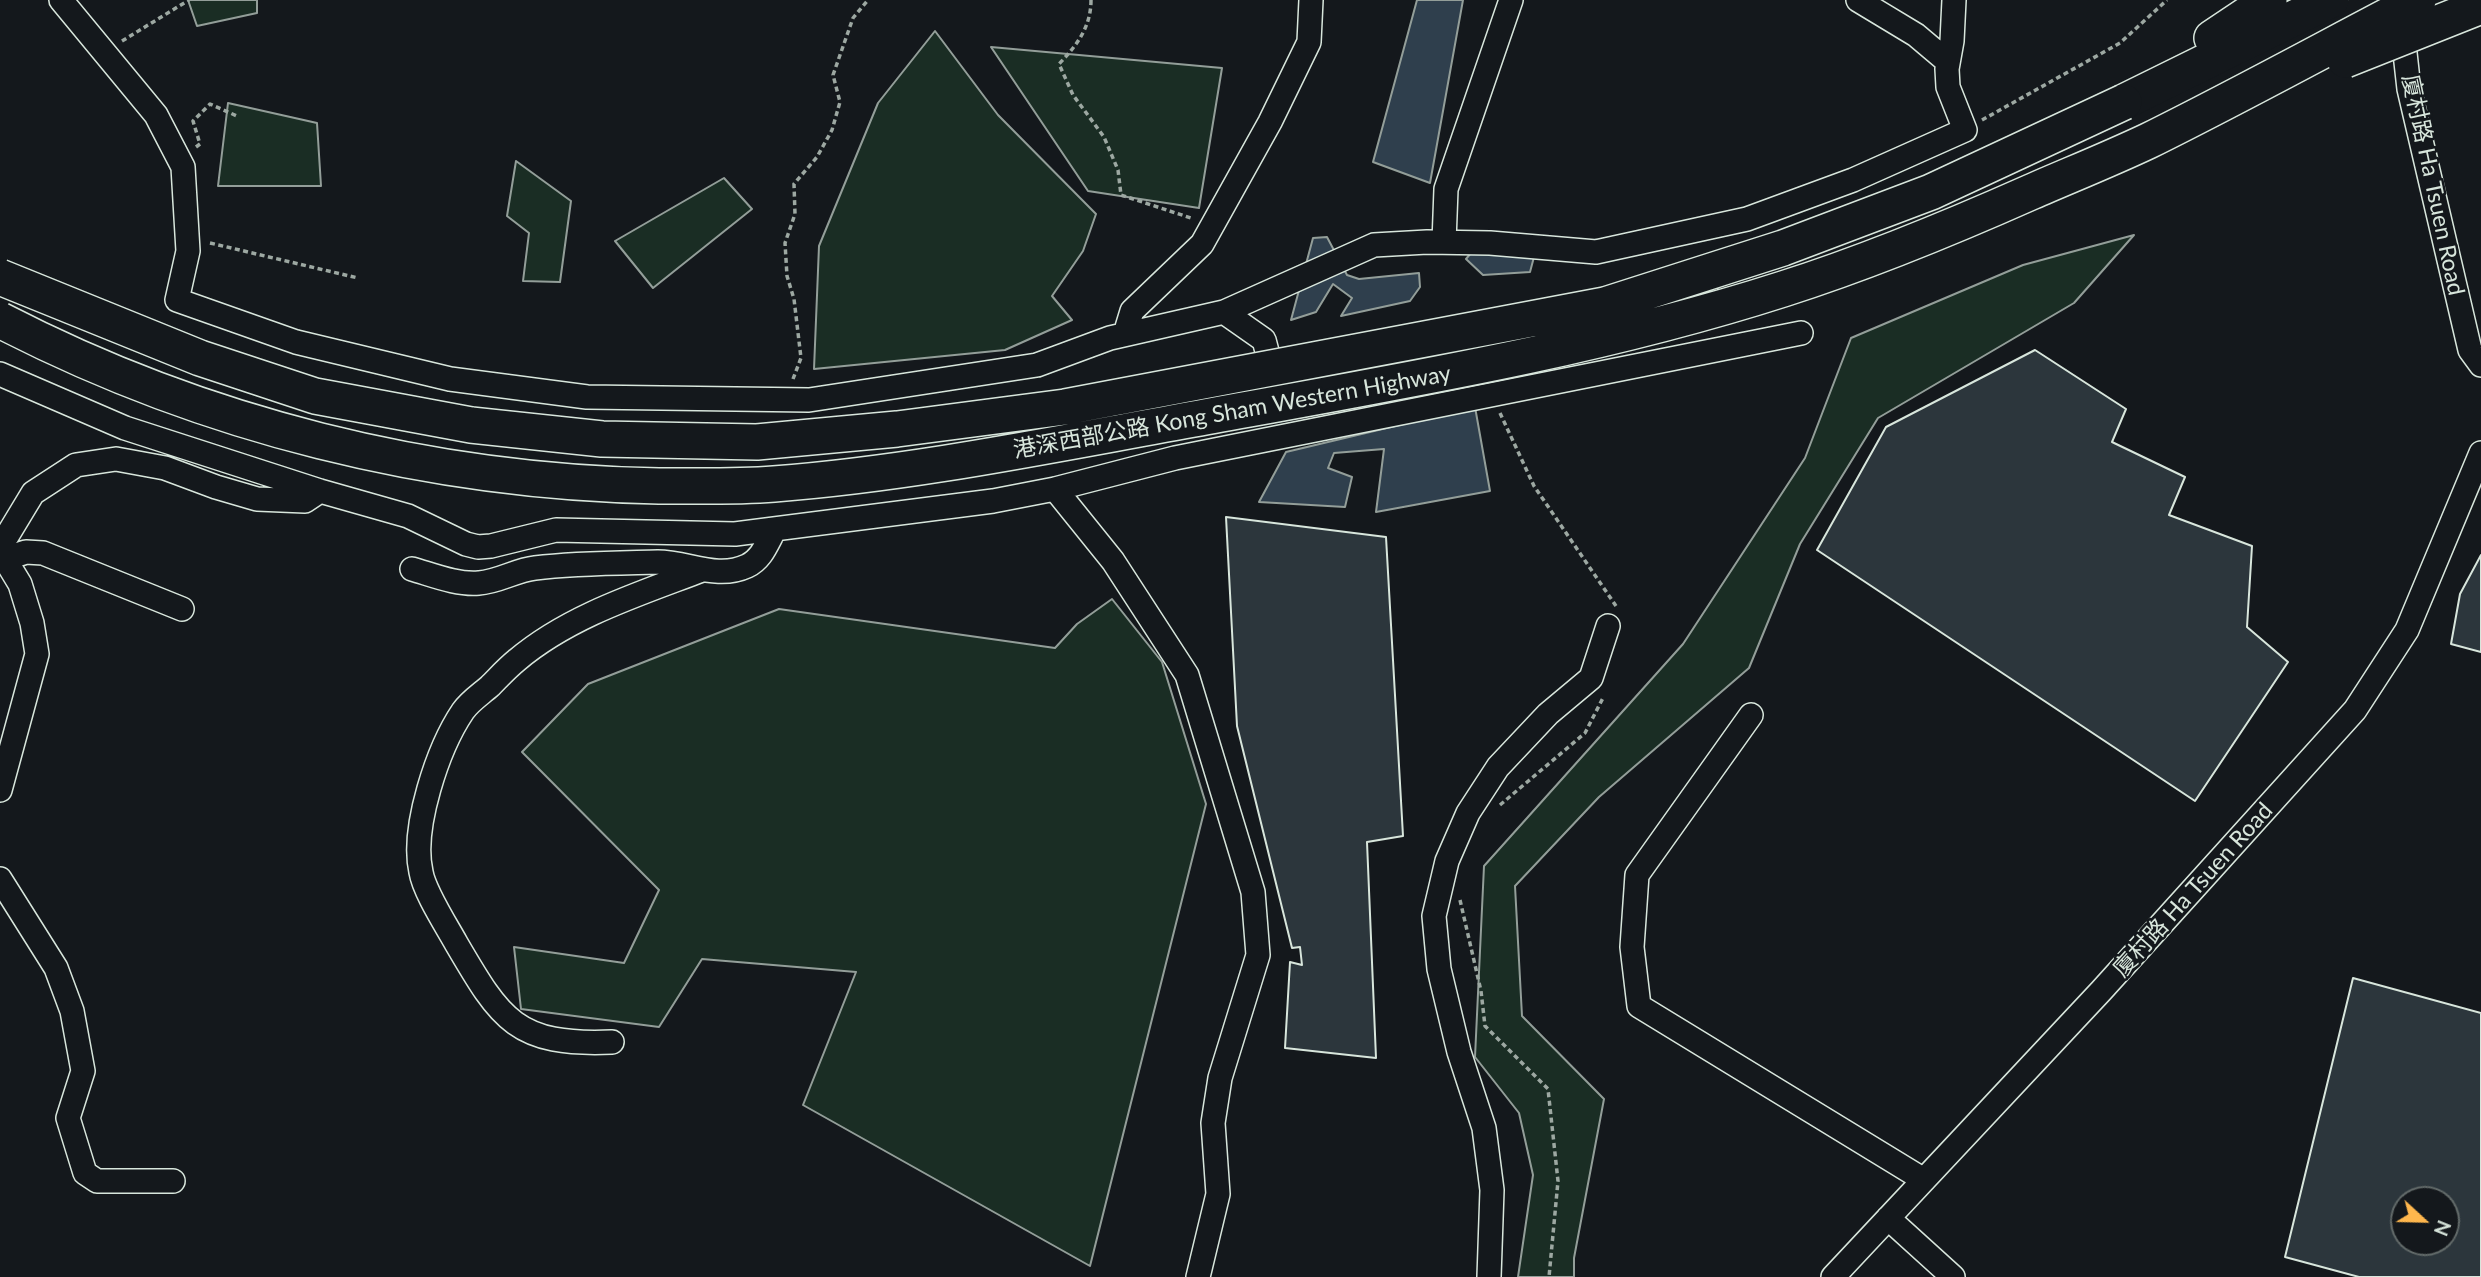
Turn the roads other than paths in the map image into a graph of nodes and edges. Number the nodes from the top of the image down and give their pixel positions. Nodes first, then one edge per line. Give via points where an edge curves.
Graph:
1 (61, 0) edge
2 (1311, 0) edge
3 (1511, 0) edge
4 (1858, 0) edge
5 (1954, 0) edge
6 (2269, 0) edge
7 (2330, 0) edge
8 (2375, 0) edge
9 (2400, 0) edge
10 (2418, 0) edge
11 (2481, 6) edge
12 (1948, 62) junction
13 (2124, 102) junction
14 (2145, 142) junction
15 (1444, 242) junction
16 (0, 277) edge
17 (1224, 312) junction
18 (0, 320) edge
19 (1801, 333) dead end
20 (1125, 334) junction
21 (2481, 365) edge
22 (0, 374) edge
23 (1278, 394) junction
24 (1275, 439) junction
25 (2481, 453) edge
26 (1055, 489) junction
27 (320, 491) junction
28 (775, 529) junction
29 (1, 550) edge
30 (412, 569) dead end
31 (702, 570) junction
32 (182, 609) dead end
33 (1615, 620) road end
34 (1751, 715) dead end
35 (0, 790) edge
36 (0, 879) edge
37 (612, 1042) dead end
38 (1924, 1180) junction
39 (173, 1181) dead end
40 (1888, 1218) junction
41 (1198, 1277) edge
42 (1489, 1277) edge
43 (1833, 1277) edge
44 (1953, 1277) edge

1 - 20 street via 156,115 183,167 188,251 177,300 296,342 450,379 587,397 809,400 1037,365
2 - 20 street via 1309,42 1270,122 1202,244 1132,312
3 - 15 street via 1447,189
4 - 12 street via 1916,35
5 - 12 street
6 - 13 highway
7 - 13 highway, 港深西部公路 Kong Sham Western Highway
8 - 23 street via 2032,173 1833,252 1617,325
9 - 21 street, 廈村路 Ha Tsuen Road via 2409,89 2470,349
10 - 14 highway, 港深西部公路 Kong Sham Western Highway, bridge
11 - 14 highway, bridge
12 - 15 street via 1948,88 1965,130 1853,180 1747,219 1596,252
13 - 16 highway, 港深西部公路 Kong Sham Western Highway, bridge via 1931,192 1783,248 1605,305 1065,407 757,442 563,435 471,425 315,396 200,358
14 - 18 highway, 港深西部公路 Kong Sham Western Highway, bridge via 1863,262 1621,336 1461,370 960,461 766,485 607,485 463,470 379,454 298,436 187,402
15 - 17 street via 1374,245
17 - 20 street
17 - 23 street via 1264,340
19 - 24 street
22 - 27 street via 125,429
23 - 24 street
24 - 26 street via 1175,458
25 - 38 street, 廈村路 Ha Tsuen Road via 2407,630 2355,710
26 - 28 street
26 - 41 street via 1113,561 1187,675 1253,892 1258,955 1220,1078 1213,1124 1219,1195
27 - 28 street via 408,516 478,547 556,530 734,534
27 - 29 street via 304,501 257,499 165,468 116,459 76,465 33,493
28 - 31 street via 761,555 746,566 721,572
29 - 32 street via 43,553
29 - 35 street via 20,584 37,654
30 - 31 street via 463,583 481,583 534,568 667,562
31 - 37 street via 590,616 517,659 464,709 422,814 421,873 484,991 502,1013 538,1036
33 - 42 street via 1591,678 1548,714 1498,767 1468,813 1447,861 1434,916 1442,981 1484,1128 1492,1190
34 - 38 street via 1637,875 1632,947 1639,1006
36 - 39 street via 56,968 72,1011 83,1071 68,1118 85,1172 97,1181
38 - 40 street, 廈村路 Ha Tsuen Road
40 - 43 street, 廈村路 Ha Tsuen Road
40 - 44 street

